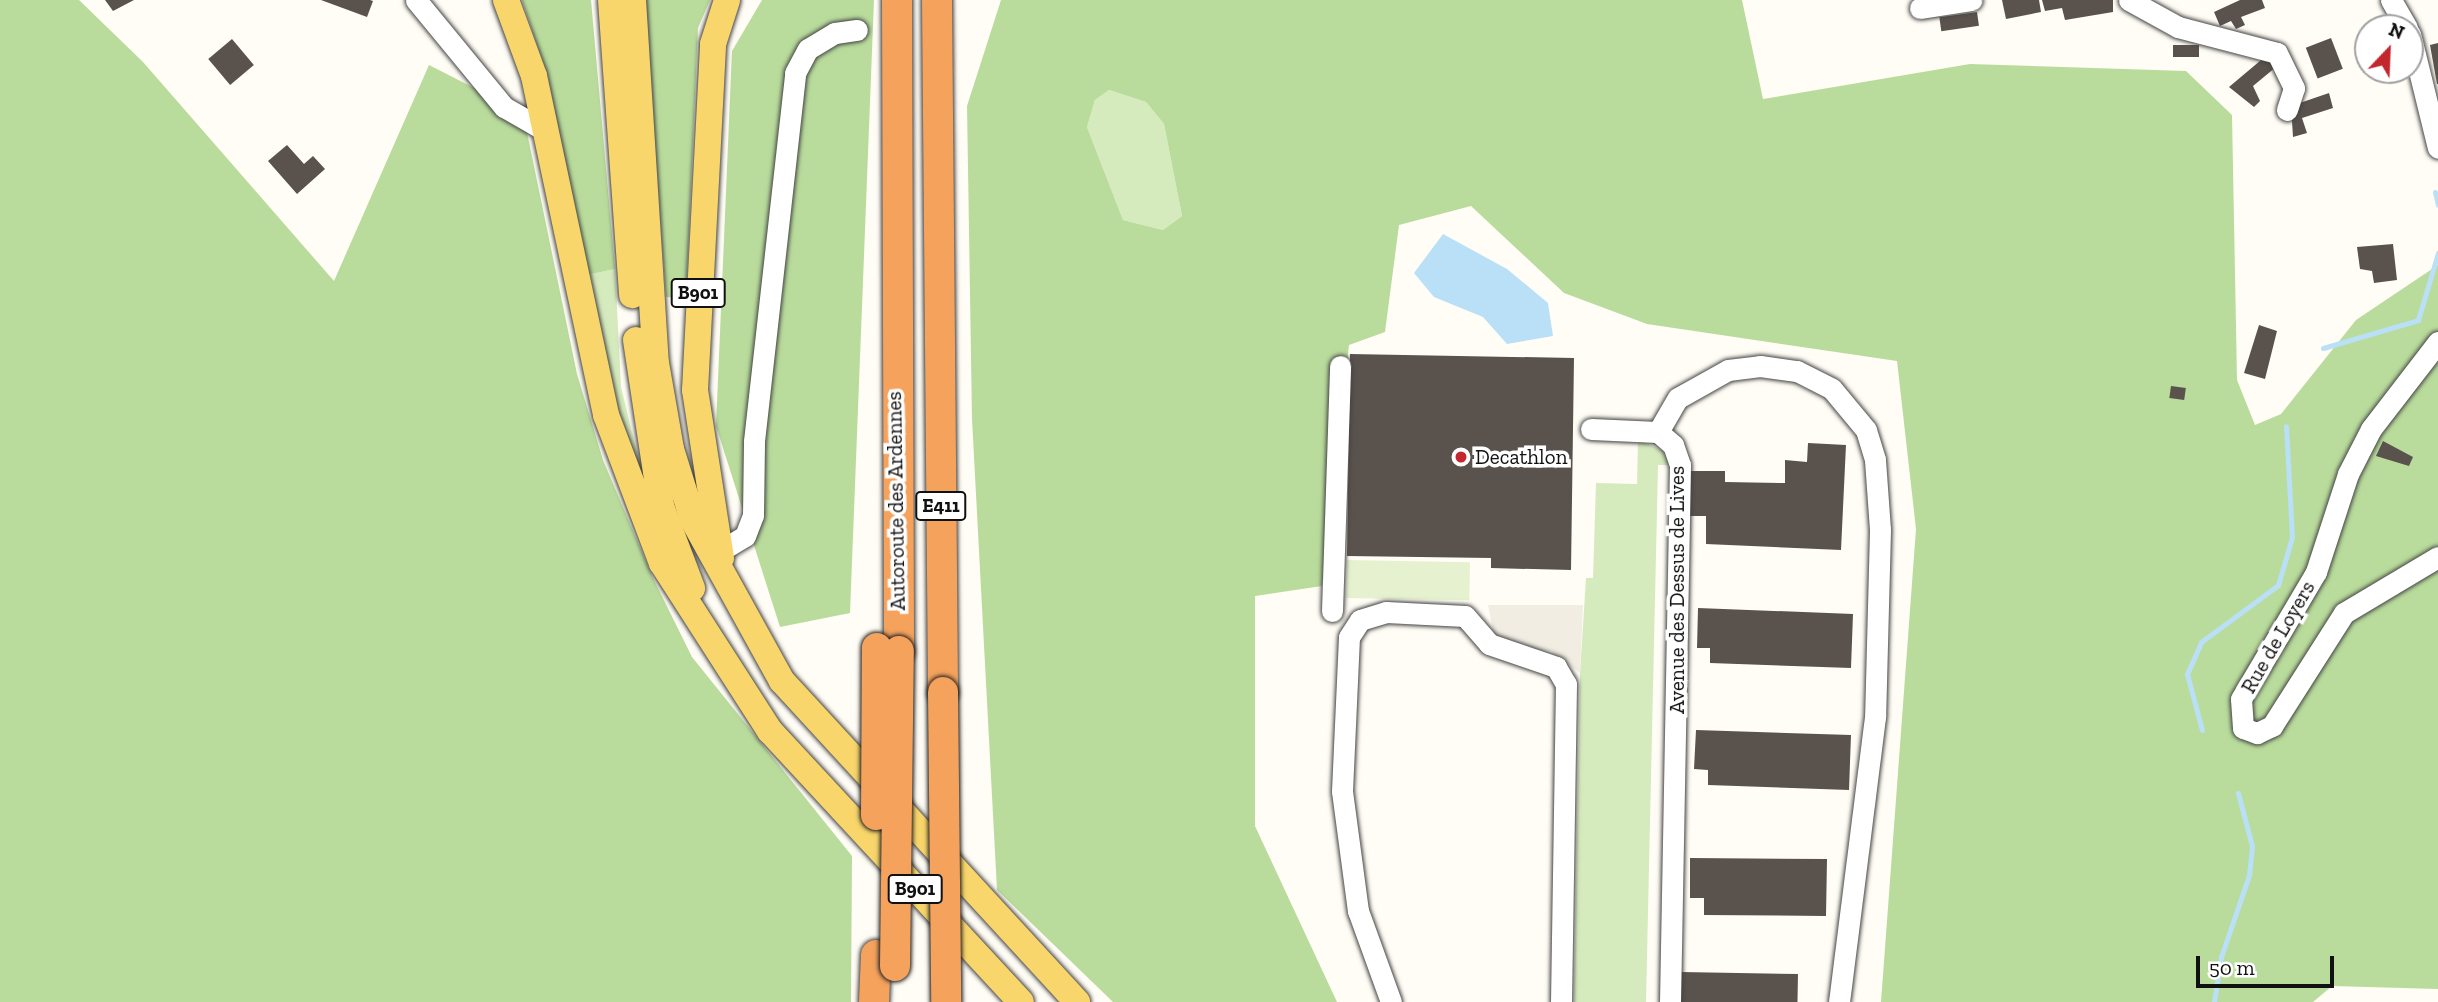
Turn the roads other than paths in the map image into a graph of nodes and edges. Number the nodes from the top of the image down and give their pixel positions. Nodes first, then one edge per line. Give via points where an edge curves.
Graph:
1 (416, 0) edge
2 (506, 0) edge
3 (611, 0) edge
4 (634, 0) edge
5 (727, 0) edge
6 (897, 0) edge
7 (937, 0) edge
8 (1971, 0) edge
9 (2129, 0) edge
10 (1920, 8) dead end
11 (858, 30) dead end
12 (2422, 84) edge
13 (2287, 110) dead end
14 (546, 131) junction
15 (2438, 148) edge
16 (2438, 342) edge
17 (1340, 366) dead end
18 (1591, 429) dead end
19 (1658, 432) junction
20 (720, 551) junction
21 (2438, 557) edge
22 (726, 587) junction
23 (1332, 611) dead end
24 (708, 632) junction
25 (886, 961) junction
26 (874, 1002) edge
27 (895, 1002) edge
28 (946, 1002) edge
29 (1021, 1002) edge
30 (1077, 1002) edge
31 (1391, 1002) edge
32 (1561, 1002) edge
33 (1670, 1002) edge
34 (1839, 1002) edge

1 - 14 street via 503,107
2 - 14 main road, B901
3 - 24 main road, B901 via 645,424 661,506
4 - 22 main road, B901 via 656,363 677,468
5 - 20 main road, B901 via 713,44 695,390
6 - 25 highway, Autoroute des Ardennes / E411, bridge
7 - 28 highway, E411, bridge
8 - 10 street
9 - 13 street via 2178,27 2277,53 2294,88
11 - 20 street via 835,33 808,49 795,73 754,441 753,515 745,536
12 - 15 street
14 - 24 main road, B901 via 606,415 663,563
16 - 21 street, Rue de Loyers via 2359,452 2316,572 2241,699 2243,728 2257,733 2272,726 2344,613
17 - 23 street
18 - 19 street
19 - 33 street, Avenue des Dessus de Lives via 1673,445 1680,465
19 - 34 street via 1678,398 1728,370 1760,366 1797,371 1832,389 1866,430 1880,530 1875,717
20 - 22 main road, B901
22 - 30 main road, B901 via 782,681 828,737
24 - 29 main road, B901 via 777,740
25 - 26 highway
25 - 27 highway, Autoroute des Ardennes / E411
31 - 32 street via 1358,911 1342,791 1349,637 1360,620 1386,612 1465,616 1489,644 1542,660 1566,684

